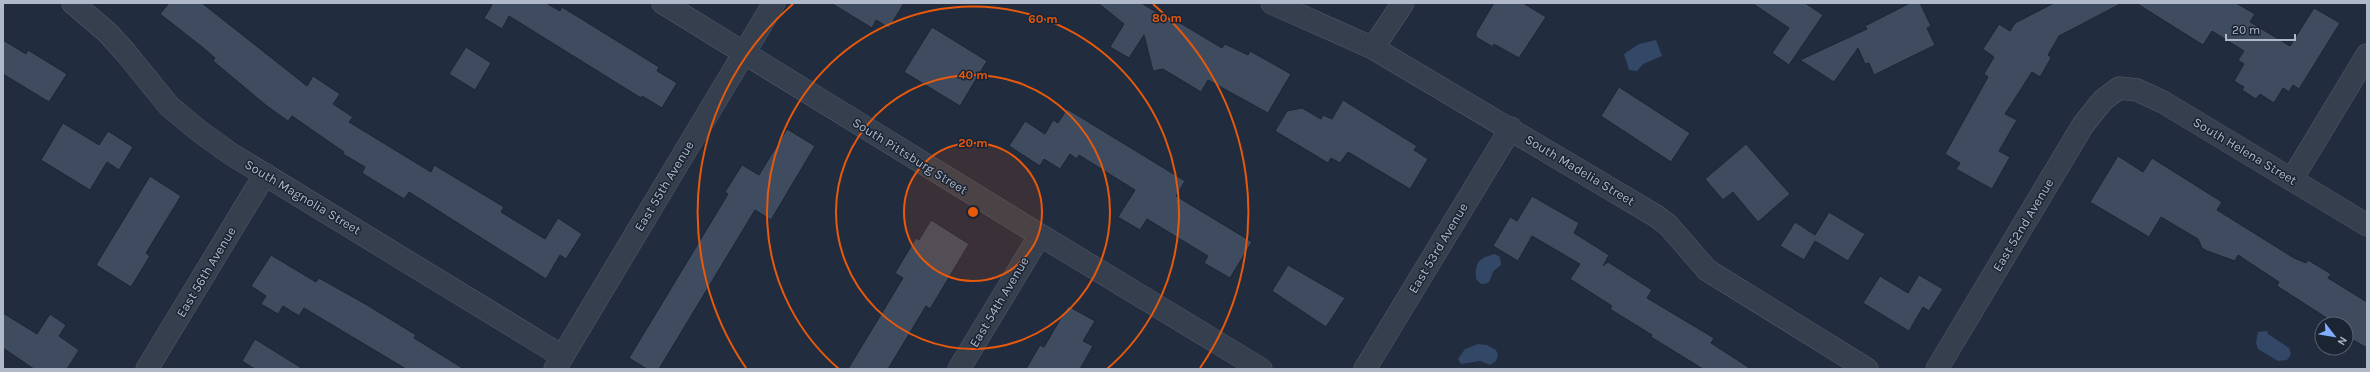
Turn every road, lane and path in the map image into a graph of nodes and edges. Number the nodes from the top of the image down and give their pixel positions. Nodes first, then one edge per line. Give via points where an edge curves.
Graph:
1 (73, 3) edge
2 (663, 3) edge
3 (774, 3) edge
4 (1272, 3) edge
5 (1403, 3) edge
6 (1373, 48) junction
7 (744, 53) junction
8 (2367, 55) edge
9 (2119, 88) joint
10 (1511, 128) junction
11 (265, 174) junction
12 (2292, 179) junction
13 (2367, 225) edge
14 (1040, 236) junction
15 (558, 362) edge
16 (147, 369) edge
17 (959, 369) edge
18 (1261, 369) edge
19 (1365, 369) edge
20 (1867, 369) edge
21 (1937, 369) edge

1 - 11 street, South Magnolia Street via 108,33 181,117
2 - 7 street, South Pittsburg Street
3 - 7 street, East 55th Avenue
4 - 6 street, South Madelia Street
5 - 6 street
6 - 10 street, South Madelia Street
7 - 14 street, South Pittsburg Street
7 - 15 street, East 55th Avenue
8 - 12 street
9 - 12 street, South Helena Street via 2137,90 2163,102
9 - 21 street, East 52nd Avenue via 2103,100 2083,125
10 - 19 street, East 53rd Avenue
10 - 20 street, South Madelia Street via 1656,216 1668,225 1707,270
11 - 15 street, South Magnolia Street
11 - 16 street, East 56th Avenue
12 - 13 street, South Helena Street
14 - 17 street, East 54th Avenue
14 - 18 street, South Pittsburg Street

